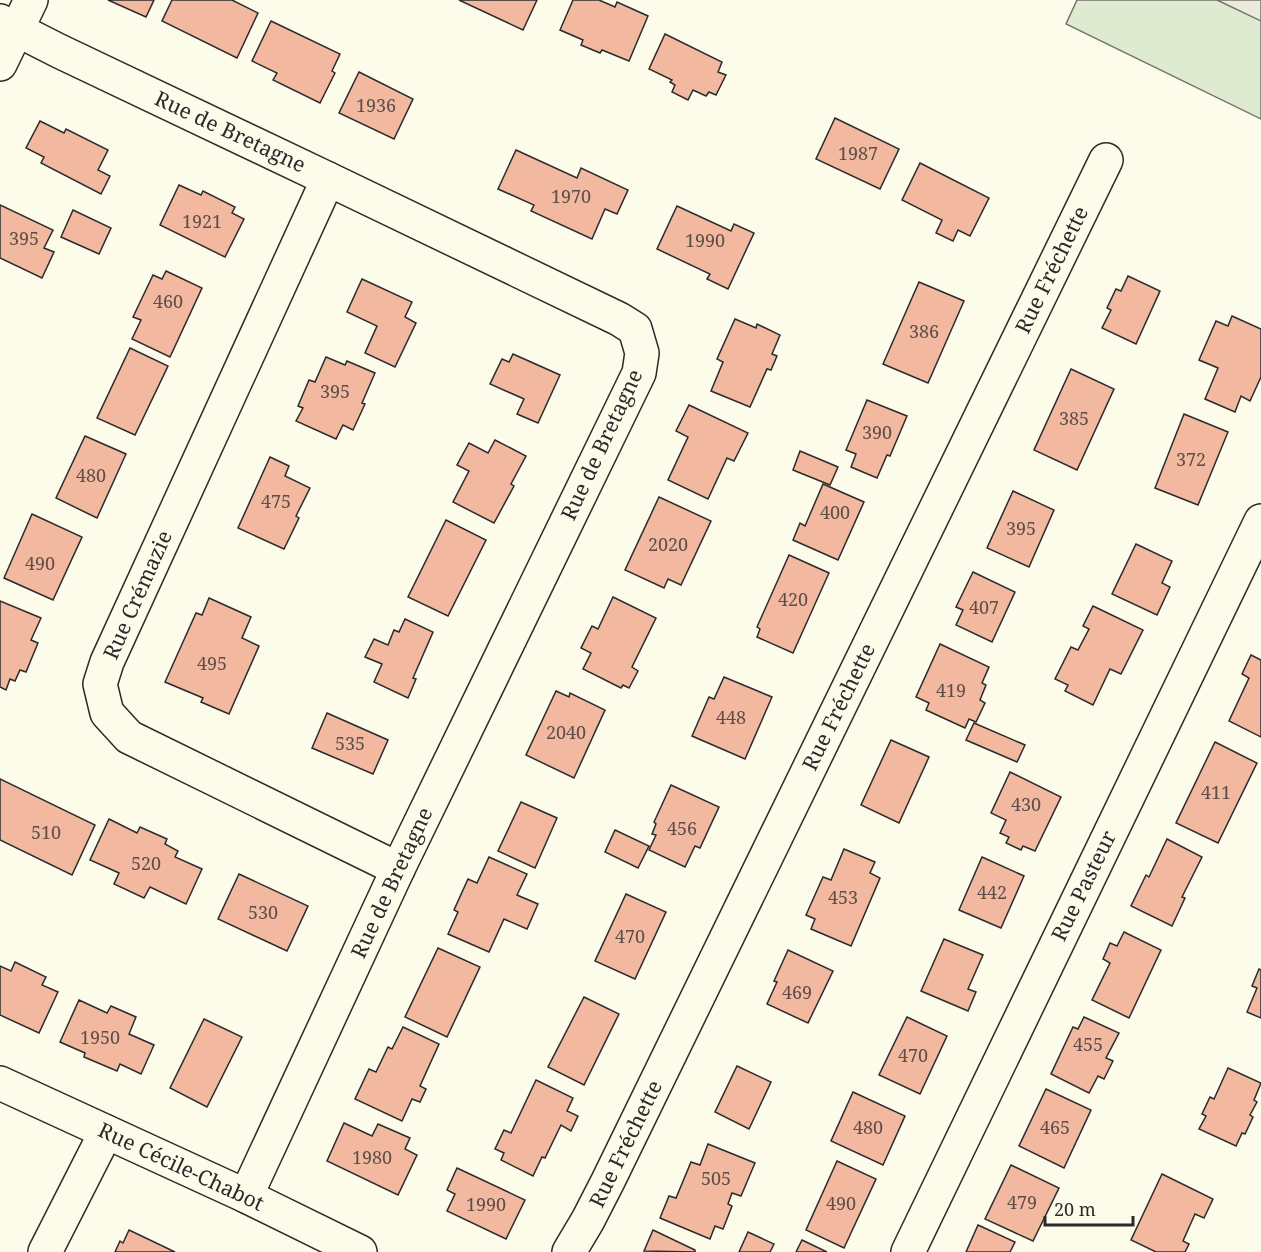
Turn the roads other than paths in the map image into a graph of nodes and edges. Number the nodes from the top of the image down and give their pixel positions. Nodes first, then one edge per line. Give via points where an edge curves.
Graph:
1 (31, 0) edge
2 (8, 25) edge
3 (0, 64) edge
4 (1106, 160) dead end
5 (328, 178) junction
6 (1261, 521) edge
7 (398, 869) junction
8 (0, 1083) edge
9 (106, 1132) junction
10 (246, 1196) junction
11 (45, 1252) edge
12 (360, 1252) edge
13 (569, 1252) edge
14 (908, 1252) edge

1 - 2 street
2 - 3 street
2 - 5 street, Rue de Bretagne
4 - 13 street, Rue Fréchette via 613,1170
5 - 7 street, Rue Crémazie via 100,684 107,712 129,737
5 - 7 street, Rue de Bretagne via 619,319 635,329 642,353 639,373
6 - 14 street, Rue Pasteur
7 - 10 street, Rue de Bretagne
8 - 9 street, Rue Cécile-Chabot
9 - 10 street, Rue Cécile-Chabot
9 - 11 street
10 - 12 street, Rue Cécile-Chabot

